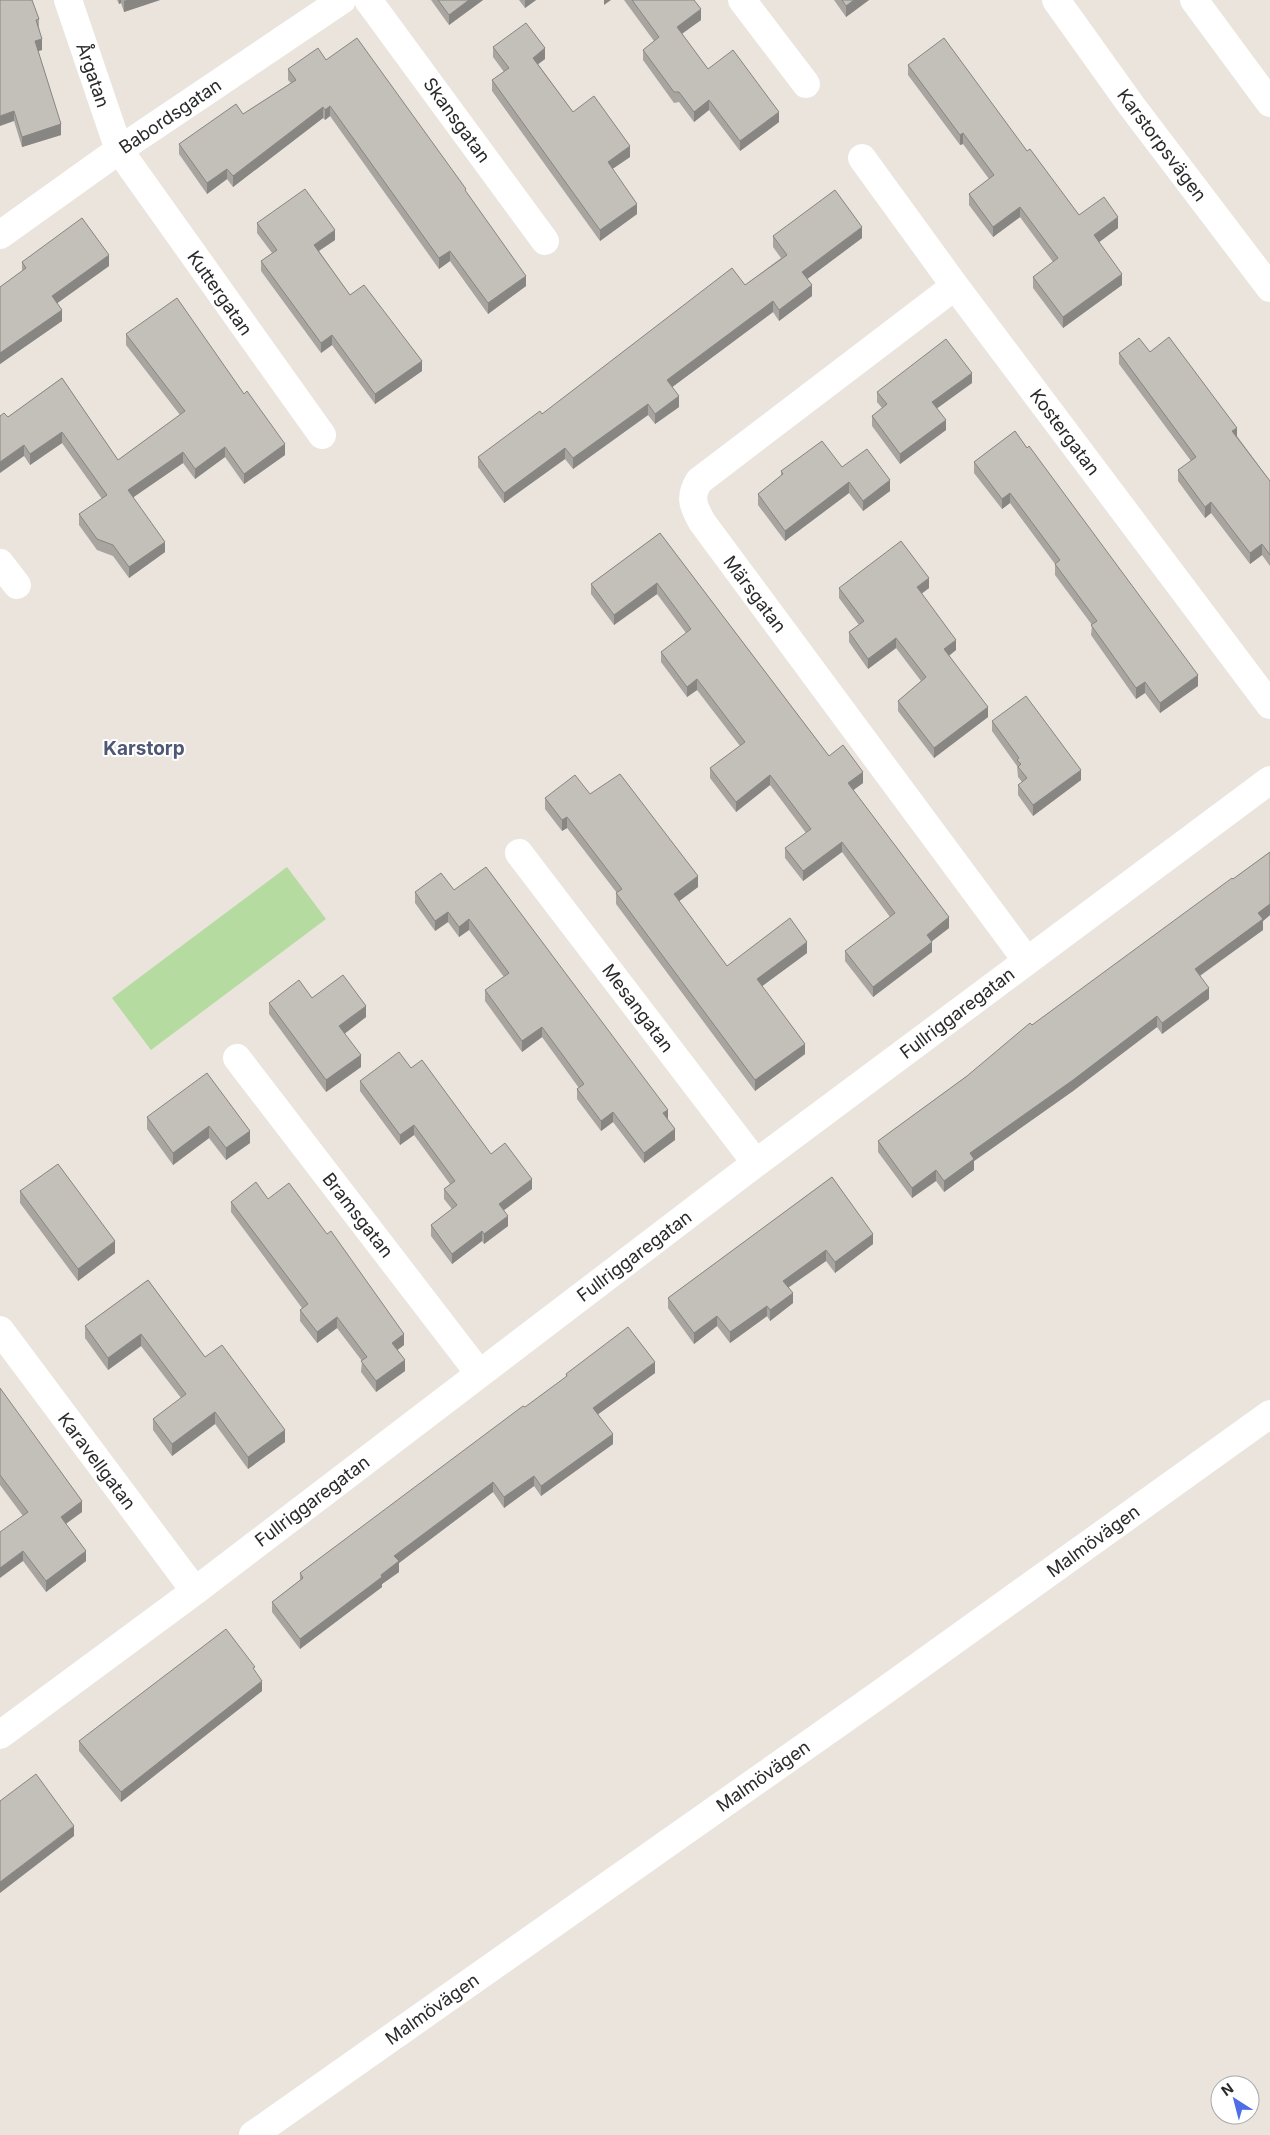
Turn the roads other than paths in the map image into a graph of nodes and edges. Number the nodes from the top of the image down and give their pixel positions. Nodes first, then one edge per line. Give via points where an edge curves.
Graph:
1 (68, 0) edge
2 (342, 0) edge
3 (368, 0) edge
4 (742, 0) edge
5 (1056, 0) edge
6 (1194, 0) edge
7 (806, 84) dead end
8 (1270, 103) edge
9 (119, 150) junction
10 (862, 158) dead end
11 (0, 235) edge
12 (545, 241) dead end
13 (955, 286) junction
14 (1270, 288) edge
15 (322, 435) dead end
16 (0, 563) edge
17 (16, 585) dead end
18 (1270, 705) edge
19 (1270, 780) edge
20 (519, 853) dead end
21 (1027, 960) junction
22 (237, 1058) dead end
23 (756, 1163) junction
24 (0, 1330) edge
25 (479, 1373) junction
26 (1270, 1414) edge
27 (194, 1591) junction
28 (0, 1735) edge
29 (253, 2135) edge

1 - 9 street, Årgatan
2 - 9 street, Babordsgatan
3 - 12 street, Skansgatan
4 - 7 street
5 - 14 street, Karstorpsvägen
6 - 8 street
9 - 11 street, Babordsgatan
9 - 15 street, Kuttergatan
10 - 13 street, Kostergatan
13 - 18 street, Kostergatan
13 - 21 street, Märsgatan via 699,481 692,492 695,509 702,522
16 - 17 street
19 - 21 street, Fullriggaregatan
20 - 23 street, Mesangatan
21 - 23 street, Fullriggaregatan
22 - 25 street, Bramsgatan
23 - 25 street, Fullriggaregatan
24 - 27 street, Karavellgatan
25 - 27 street, Fullriggaregatan
26 - 29 street, Malmövägen via 877,1696
27 - 28 street, Fullriggaregatan

